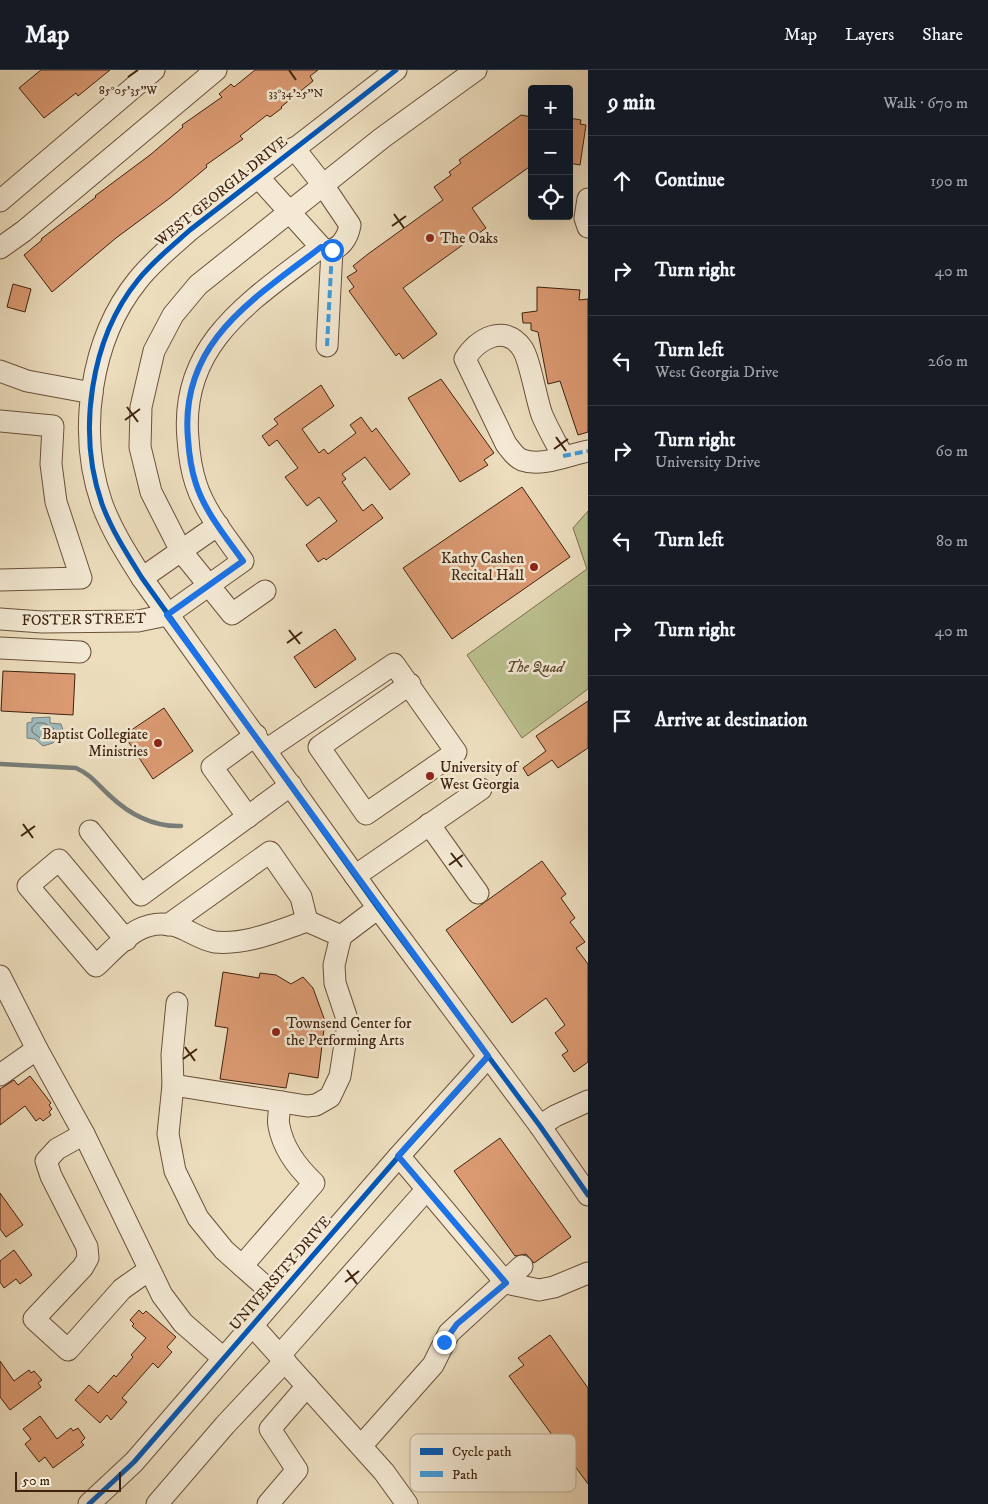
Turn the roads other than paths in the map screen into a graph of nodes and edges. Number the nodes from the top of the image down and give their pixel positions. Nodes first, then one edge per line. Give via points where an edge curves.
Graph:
1 (154, 70) edge
2 (216, 70) edge
3 (396, 70) edge
4 (476, 70) edge
5 (294, 148) junction
6 (258, 177) junction
7 (323, 184) junction
8 (588, 199) edge
9 (0, 201) edge
10 (289, 212) junction
11 (588, 227) edge
12 (0, 248) edge
13 (326, 249) junction
14 (327, 346) dead end
15 (0, 372) edge
16 (92, 393) junction
17 (0, 421) edge
18 (588, 451) edge
19 (563, 456) junction
20 (218, 525) junction
21 (181, 551) junction
22 (142, 578) junction
23 (0, 580) edge
24 (208, 586) junction
25 (265, 591) dead end
26 (167, 615) junction
27 (0, 619) edge
28 (42, 622) junction
29 (0, 648) edge
30 (40, 650) junction
31 (80, 652) dead end
32 (410, 684) junction
33 (261, 742) junction
34 (292, 785) junction
35 (480, 789) dead end
36 (248, 818) junction
37 (429, 824) junction
38 (90, 831) dead end
39 (355, 876) junction
40 (478, 894) dead end
41 (378, 908) junction
42 (307, 921) junction
43 (168, 925) junction
44 (342, 936) junction
45 (126, 940) junction
46 (0, 976) edge
47 (178, 1003) dead end
48 (37, 1049) junction
49 (488, 1056) junction
50 (0, 1075) edge
51 (173, 1084) junction
52 (588, 1101) edge
53 (281, 1102) junction
54 (540, 1126) junction
55 (84, 1134) junction
56 (398, 1156) junction
57 (427, 1189) junction
58 (588, 1195) edge
59 (242, 1266) junction
60 (522, 1266) dead end
61 (149, 1270) junction
62 (588, 1273) edge
63 (506, 1283) junction
64 (276, 1296) junction
65 (252, 1325) junction
66 (223, 1358) junction
67 (283, 1358) junction
68 (307, 1386) junction
69 (361, 1446) junction
70 (402, 1502) edge
71 (89, 1504) edge
72 (157, 1504) edge
73 (268, 1504) edge

1 - 9 street
2 - 12 street
3 - 5 street, WEST GEORGIA DRIVE
4 - 7 street
5 - 6 street, WEST GEORGIA DRIVE
5 - 7 street
6 - 10 street
6 - 16 street, WEST GEORGIA DRIVE via 160,255 137,280 105,338
7 - 10 street
7 - 13 street via 350,225 344,241
8 - 11 street via 585,218
10 - 13 street
10 - 21 street via 198,285 172,315 154,351 140,407 140,447 151,492
13 - 14 street
13 - 20 street via 247,305 230,321 210,344 194,377 187,403 190,460 196,484
15 - 16 street via 26,381
16 - 22 street, WEST GEORGIA DRIVE via 91,440 96,483 111,525
17 - 23 street via 52,426 51,464 56,502 80,578
18 - 19 street
19 - 19 street via 546,462 520,460 506,444 465,358 480,341 494,336 504,337 523,348 543,415
20 - 21 street
20 - 24 street via 243,561
21 - 22 street
21 - 24 street
22 - 26 street, WEST GEORGIA DRIVE
24 - 25 street via 232,614
24 - 26 street
26 - 28 street, FOSTER STREET via 138,621
26 - 33 street, WEST GEORGIA DRIVE
27 - 28 street, FOSTER STREET
28 - 30 street
29 - 30 street
30 - 31 street
32 - 32 street via 456,752 366,814 318,747
32 - 33 street via 394,664
33 - 34 street, WEST GEORGIA DRIVE
33 - 36 street via 212,767
34 - 36 street
34 - 39 street, WEST GEORGIA DRIVE
35 - 37 street
36 - 38 street via 141,895
37 - 39 street
37 - 40 street
39 - 41 street, WEST GEORGIA DRIVE
41 - 44 street
41 - 49 street, WEST GEORGIA DRIVE
42 - 43 street via 248,940 230,942 213,942
42 - 43 street via 301,897 270,852
42 - 44 street
43 - 45 street via 151,923
44 - 53 street via 334,965 347,1031 336,1089 316,1105
45 - 45 street via 96,966 28,886 59,860
46 - 48 street
47 - 51 street via 172,1055
48 - 50 street
48 - 55 street
49 - 54 street, WEST GEORGIA DRIVE
49 - 56 street, UNIVERSITY DRIVE
51 - 53 street
51 - 59 street via 168,1134 175,1171 198,1218
52 - 54 street
53 - 59 street via 278,1124 287,1149 314,1183
54 - 58 street, WEST GEORGIA DRIVE
55 - 61 street
55 - 61 street via 57,1149 46,1161 87,1247 88,1258 84,1267 34,1319 68,1350 122,1289
56 - 57 street
56 - 64 street, UNIVERSITY DRIVE
57 - 63 street
57 - 67 street
59 - 64 street
60 - 63 street
61 - 66 street via 172,1310
62 - 63 street via 539,1290
63 - 69 street via 449,1333 434,1364
64 - 65 street, UNIVERSITY DRIVE
65 - 66 street, UNIVERSITY DRIVE
65 - 67 street
66 - 71 street, UNIVERSITY DRIVE via 134,1462
67 - 68 street
67 - 72 street
68 - 69 street
68 - 73 street via 270,1429 297,1470
69 - 70 street

